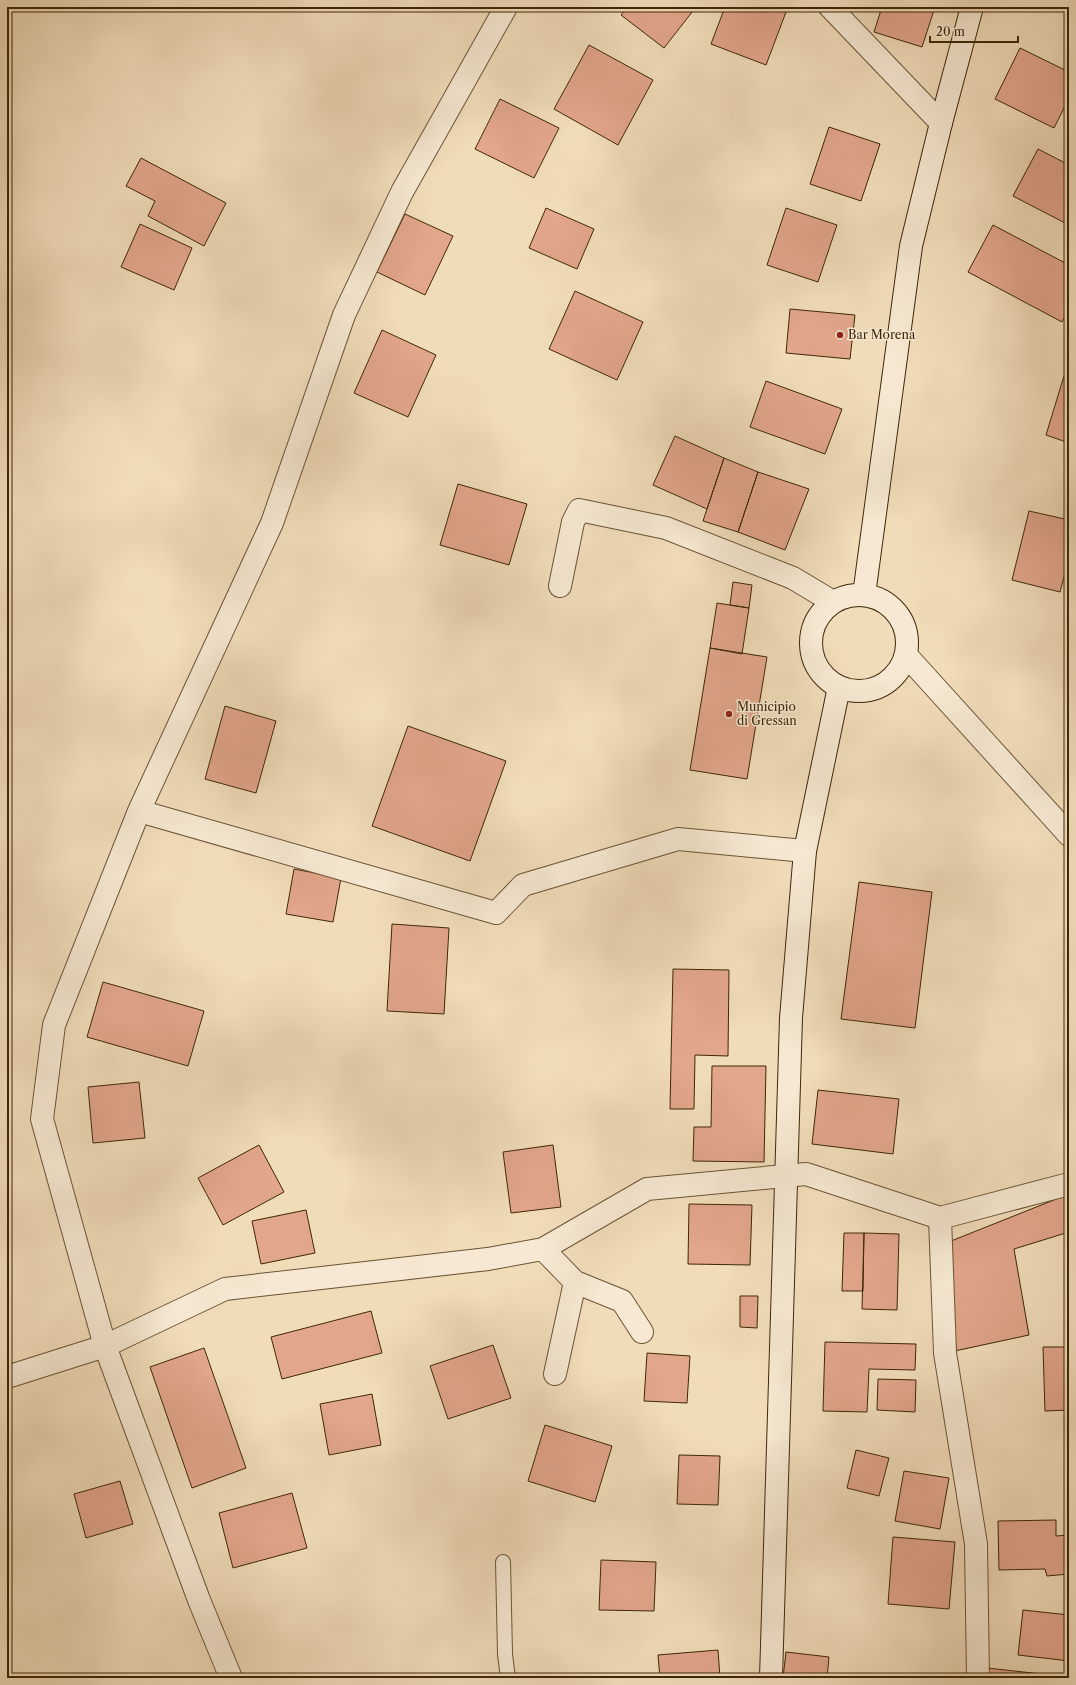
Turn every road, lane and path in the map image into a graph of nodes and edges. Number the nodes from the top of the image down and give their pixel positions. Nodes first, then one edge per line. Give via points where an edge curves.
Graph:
1 (506, 7) edge
2 (830, 7) edge
3 (972, 7) edge
4 (941, 123) junction
5 (560, 586) dead end
6 (864, 595) junction
7 (833, 602) junction
8 (906, 656) junction
9 (839, 687) junction
10 (139, 811) junction
11 (1069, 835) edge
12 (805, 851) junction
13 (786, 1177) junction
14 (1069, 1184) edge
15 (940, 1218) junction
16 (543, 1249) junction
17 (575, 1282) junction
18 (642, 1332) dead end
19 (105, 1346) junction
20 (555, 1374) dead end
21 (7, 1376) edge
22 (503, 1562) dead end
23 (231, 1678) edge
24 (508, 1678) edge
25 (771, 1678) edge
26 (978, 1678) edge

1 - 10 street via 402,192 344,315 272,523
2 - 4 street
3 - 4 street
4 - 6 street via 911,246
5 - 7 street via 572,522 579,510 666,528 793,578
6 - 7 street
6 - 8 street via 883,601 901,618 907,645
7 - 9 street via 817,619 812,637 812,652 819,670
8 - 9 street via 892,678 880,687 858,691
8 - 11 street
9 - 12 street
10 - 12 street via 496,913 523,885 678,839
10 - 19 street via 54,1025 42,1119
12 - 13 street via 791,1018
13 - 15 street via 806,1174
13 - 16 street via 647,1190
13 - 25 street
14 - 15 street
15 - 26 street via 944,1354 976,1544
16 - 17 street
16 - 19 street via 488,1259 225,1289
17 - 18 street via 622,1300
17 - 20 street
19 - 21 street
19 - 23 street via 199,1600
22 - 24 lane

